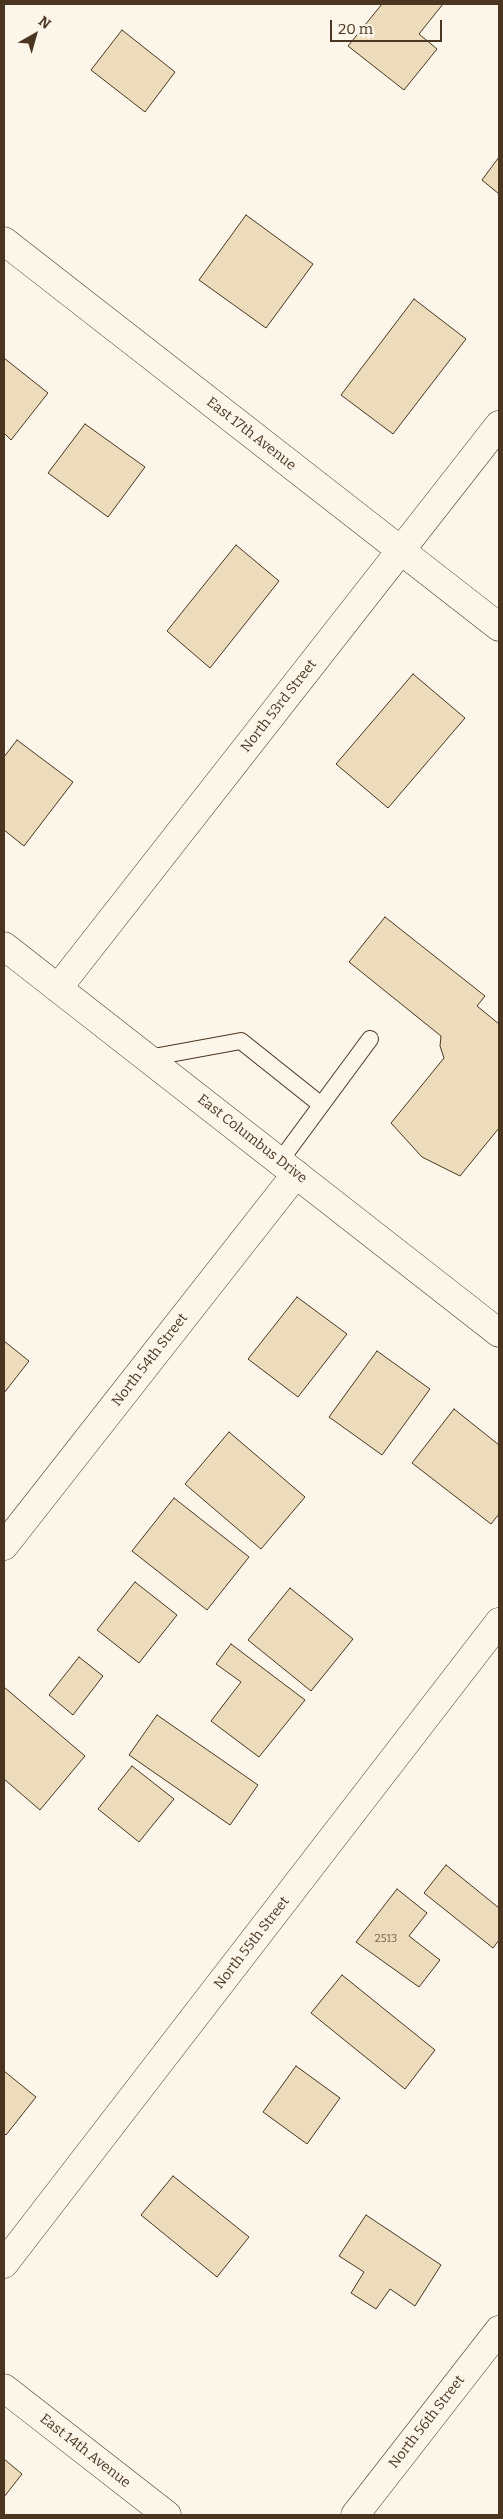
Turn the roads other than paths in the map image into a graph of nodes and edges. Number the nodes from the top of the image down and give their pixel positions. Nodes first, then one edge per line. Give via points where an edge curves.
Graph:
1 (4, 241) edge
2 (499, 425) edge
3 (401, 550) junction
4 (499, 627) edge
5 (4, 946) edge
6 (58, 988) junction
7 (370, 1039) dead end
8 (148, 1058) junction
9 (320, 1104) junction
10 (288, 1168) junction
11 (499, 1332) edge
12 (4, 1546) edge
13 (499, 1622) edge
14 (4, 2264) edge
15 (499, 2330) edge
16 (4, 2388) edge
17 (167, 2515) edge
18 (355, 2515) edge

1 - 3 street, East 17th Avenue
2 - 3 street, North 53rd Street
3 - 4 street, East 17th Avenue
3 - 6 street, North 53rd Street
5 - 6 street, East Columbus Drive
6 - 8 street, East Columbus Drive
7 - 9 lane
8 - 9 lane via 241,1041
8 - 10 street, East Columbus Drive
9 - 10 lane
10 - 11 street, East Columbus Drive
10 - 12 street, North 54th Street
13 - 14 street, North 55th Street
15 - 18 street, North 56th Street
16 - 17 street, East 14th Avenue

